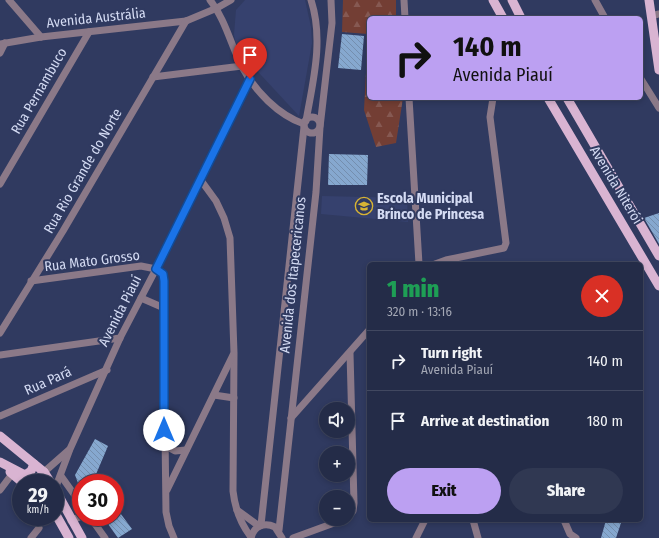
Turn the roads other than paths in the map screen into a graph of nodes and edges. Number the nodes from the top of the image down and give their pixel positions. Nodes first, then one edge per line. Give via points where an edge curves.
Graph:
1 (9, 0) edge
2 (210, 0) edge
3 (231, 0) edge
4 (311, 0) edge
5 (331, 0) edge
6 (404, 0) edge
7 (493, 0) edge
8 (512, 0) edge
9 (595, 0) edge
10 (649, 0) edge
11 (217, 8) junction
12 (655, 15) edge
13 (405, 16) edge
14 (502, 16) edge
15 (520, 16) edge
16 (604, 16) edge
17 (186, 21) junction
18 (89, 32) junction
19 (41, 37) junction
20 (3, 44) edge
21 (0, 53) edge
22 (242, 66) junction
23 (659, 70) edge
24 (153, 76) junction
25 (250, 79) junction
26 (643, 82) edge
27 (409, 100) edge
28 (493, 100) edge
29 (549, 100) edge
30 (568, 100) edge
31 (659, 108) edge
32 (305, 124) junction
33 (320, 127) junction
34 (200, 179) junction
35 (0, 184) edge
36 (659, 256) edge
37 (419, 262) edge
38 (440, 262) edge
39 (156, 269) junction
40 (31, 281) junction
41 (659, 286) edge
42 (141, 298) junction
43 (164, 308) junction
44 (367, 332) edge
45 (0, 333) edge
46 (120, 338) junction
47 (234, 353) junction
48 (350, 353) junction
49 (0, 355) edge
50 (107, 370) junction
51 (214, 395) junction
52 (234, 398) junction
53 (0, 416) edge
54 (291, 418) junction
55 (0, 436) edge
56 (164, 445) junction
57 (70, 448) junction
58 (186, 450) junction
59 (0, 463) edge
60 (34, 464) junction
61 (44, 472) joint
62 (12, 474) joint
63 (62, 474) edge
64 (64, 480) edge
65 (0, 490) edge
66 (354, 490) edge
67 (72, 491) edge
68 (166, 492) junction
69 (64, 507) edge
70 (237, 510) junction
71 (71, 521) joint
72 (424, 522) edge
73 (474, 522) edge
74 (565, 522) edge
75 (62, 526) edge
76 (96, 526) edge
77 (260, 526) junction
78 (326, 526) edge
79 (39, 528) dead end
80 (278, 530) junction
81 (31, 538) edge
82 (69, 538) edge
83 (82, 538) edge
84 (105, 538) edge
85 (174, 538) edge
86 (251, 538) edge
87 (282, 538) edge
88 (293, 538) edge
89 (416, 538) edge
90 (478, 538) edge
91 (576, 538) edge

1 - 19 street
2 - 11 street
3 - 11 street, Avenida Austrália
4 - 32 street, Avenida dos Itapecericanos via 317,21 318,47
5 - 33 street, Avenida dos Itapecericanos via 332,23
6 - 13 street
7 - 14 main road
8 - 15 main road
9 - 16 street
10 - 12 main road
11 - 17 street, Avenida Austrália
11 - 22 street
12 - 23 main road
17 - 18 street, Avenida Austrália
17 - 24 street, Rua Rio Grande do Norte
18 - 19 street, Avenida Austrália
18 - 35 street, Rua Pernambuco
19 - 20 street, Avenida Austrália
20 - 21 street
22 - 24 street
22 - 25 street
24 - 40 street, Rua Rio Grande do Norte
25 - 32 street via 285,116
25 - 34 street, Avenida Piauí
26 - 31 street
27 - 37 street
28 - 38 street via 490,117 506,243 504,248
29 - 41 main road, Avenida Niterói
30 - 36 main road, Avenida Niterói
32 - 33 street via 307,131 314,133
32 - 33 street via 310,118 316,118
32 - 77 street, Avenida dos Itapecericanos
33 - 54 street, Avenida dos Itapecericanos via 316,192
34 - 39 street, Avenida Piauí
34 - 47 street via 216,202 230,238
39 - 40 street, Rua Mato Grosso via 141,266
39 - 42 street, Avenida Piauí
39 - 43 street via 163,274
40 - 45 street, Rua Rio Grande do Norte
42 - 43 street
42 - 46 street, Avenida Piauí
43 - 56 street
44 - 48 street
46 - 49 street
46 - 50 street, Avenida Piauí
47 - 51 street
47 - 52 street
48 - 54 street
48 - 66 street
50 - 53 street, Rua Pará
50 - 57 street, Avenida Piauí
51 - 52 street
51 - 58 street
52 - 70 street via 233,491
54 - 80 street, Avenida dos Itapecericanos
55 - 60 main road
56 - 58 street via 175,451
56 - 68 street
57 - 61 street, Avenida Piauí
57 - 63 street, Avenida Piauí
58 - 68 street
59 - 60 main road via 25,475 31,471
59 - 62 main road
60 - 61 main road
62 - 65 street
64 - 67 street
68 - 85 street via 166,512
69 - 71 main road
70 - 77 street
70 - 86 street via 239,519
71 - 83 main road
72 - 89 street
73 - 90 street
74 - 91 street via 570,534
75 - 82 main road
76 - 84 street
77 - 80 street via 270,525
77 - 86 street
78 - 88 street
79 - 81 street
80 - 87 street

